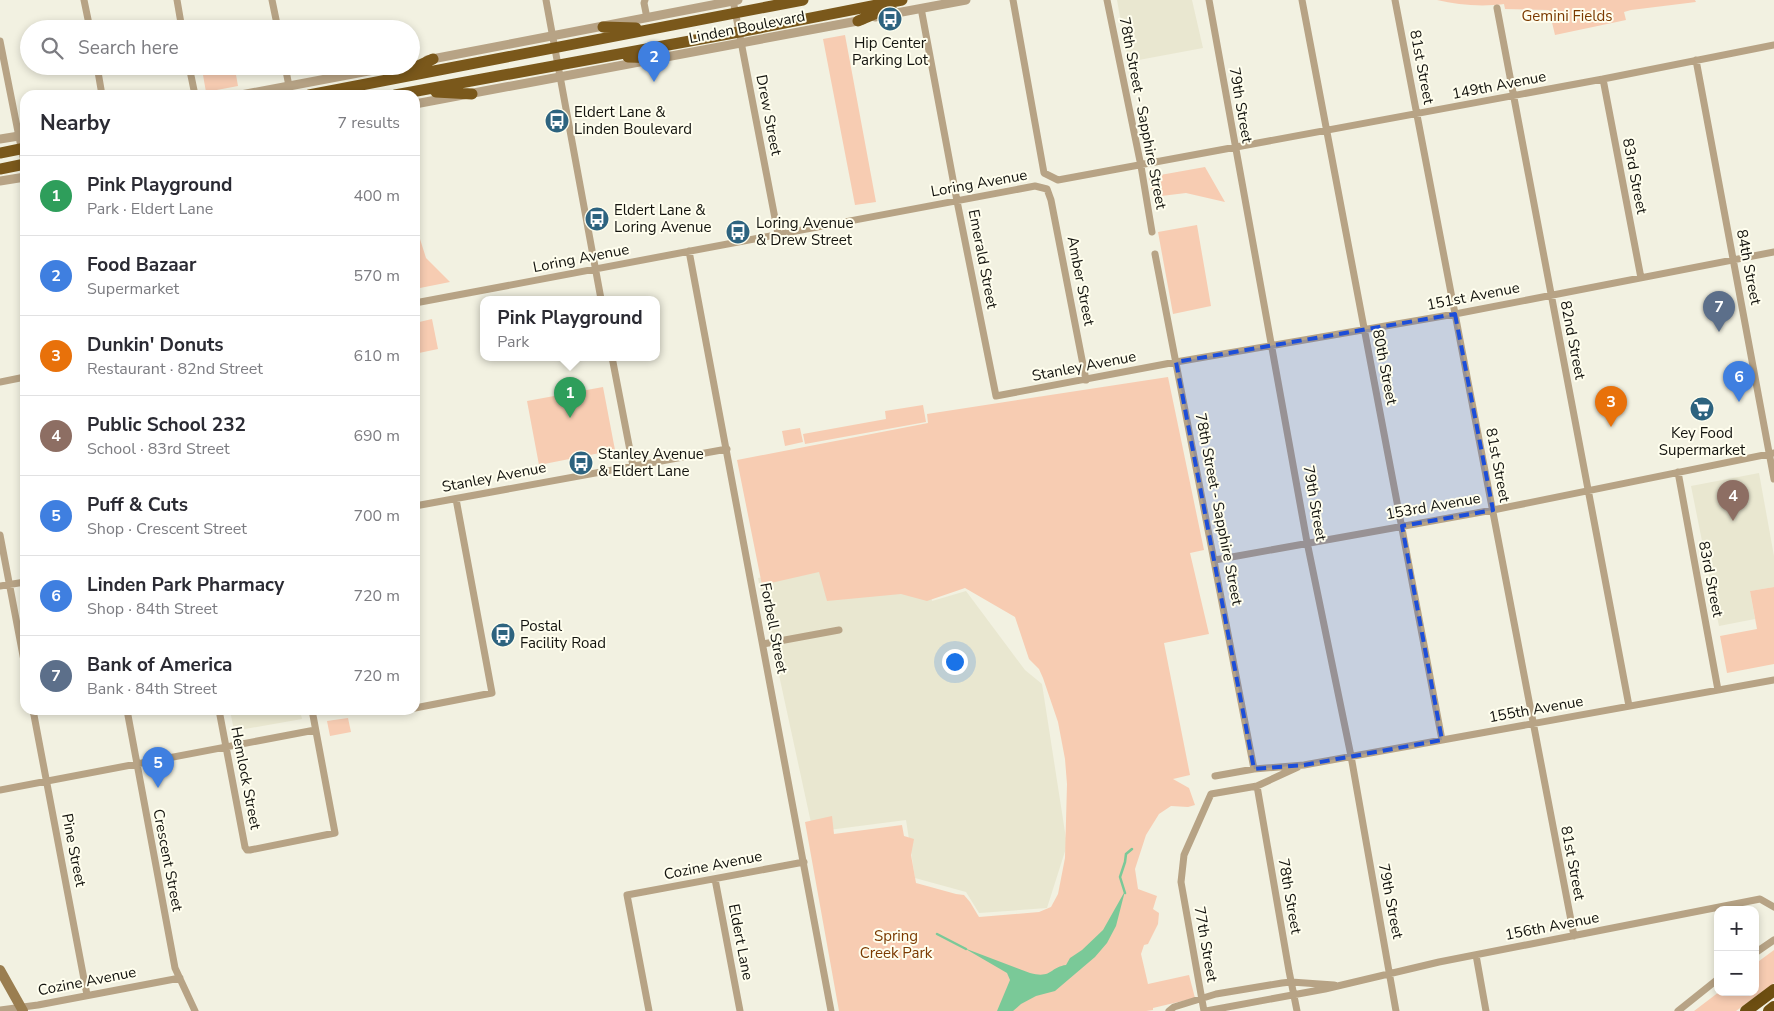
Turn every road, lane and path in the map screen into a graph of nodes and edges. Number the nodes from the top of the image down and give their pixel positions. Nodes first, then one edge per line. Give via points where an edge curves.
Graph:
1 (84, 0) edge
2 (177, 0) edge
3 (272, 0) edge
4 (546, 0) edge
5 (645, 0) edge
6 (803, 0) edge
7 (902, 0) edge
8 (908, 0) edge
9 (966, 0) edge
10 (1013, 0) edge
11 (1107, 0) edge
12 (1208, 0) edge
13 (1302, 0) edge
14 (1395, 0) edge
15 (735, 3) edge
16 (922, 8) junction
17 (1497, 8) dead end
18 (646, 18) junction
19 (88, 20) edge
20 (180, 20) edge
21 (276, 20) edge
22 (858, 21) junction
23 (603, 27) junction
24 (657, 28) junction
25 (553, 37) junction
26 (741, 38) junction
27 (0, 42) edge
28 (1774, 45) edge
29 (555, 49) junction
30 (606, 56) junction
31 (661, 58) junction
32 (433, 59) junction
33 (1696, 60) junction
34 (420, 61) edge
35 (558, 64) junction
36 (420, 65) edge
37 (420, 74) edge
38 (99, 75) edge
39 (191, 75) edge
40 (287, 75) edge
41 (347, 75) edge
42 (398, 75) edge
43 (417, 75) edge
44 (560, 77) junction
45 (1603, 79) junction
46 (385, 81) junction
47 (289, 86) junction
48 (101, 90) edge
49 (194, 90) edge
50 (268, 90) edge
51 (336, 90) edge
52 (420, 90) edge
53 (420, 91) edge
54 (472, 94) junction
55 (1513, 96) junction
56 (420, 103) edge
57 (1417, 114) junction
58 (20, 127) edge
59 (1327, 131) junction
60 (20, 135) edge
61 (0, 139) edge
62 (1234, 148) junction
63 (20, 150) edge
64 (0, 153) edge
65 (1141, 166) junction
66 (20, 167) edge
67 (0, 169) edge
68 (20, 177) edge
69 (0, 181) edge
70 (1047, 189) joint
71 (957, 200) junction
72 (1152, 232) dead end
73 (778, 234) junction
74 (689, 251) junction
75 (1774, 252) edge
76 (1156, 254) dead end
77 (1734, 260) junction
78 (595, 269) junction
79 (1641, 278) junction
80 (1551, 295) junction
81 (601, 296) edge
82 (420, 302) edge
83 (1455, 314) junction
84 (1364, 329) junction
85 (1271, 346) junction
86 (613, 361) edge
87 (1176, 362) junction
88 (20, 378) edge
89 (1086, 380) junction
90 (0, 382) edge
91 (996, 396) joint
92 (727, 449) junction
93 (1772, 453) edge
94 (633, 466) junction
95 (1678, 472) junction
96 (1774, 479) edge
97 (1589, 490) junction
98 (456, 498) junction
99 (420, 505) edge
100 (1492, 510) junction
101 (1402, 526) junction
102 (0, 535) edge
103 (1307, 542) junction
104 (1215, 560) junction
105 (20, 583) edge
106 (10, 585) junction
107 (0, 586) edge
108 (839, 630) dead end
109 (20, 639) edge
110 (763, 644) junction
111 (1774, 680) edge
112 (1718, 690) junction
113 (1629, 706) junction
114 (420, 707) edge
115 (34, 715) edge
116 (127, 715) edge
117 (220, 715) edge
118 (313, 715) edge
119 (1533, 723) junction
120 (316, 730) junction
121 (1442, 740) junction
122 (226, 747) junction
123 (1351, 756) junction
124 (136, 764) junction
125 (1304, 765) junction
126 (1254, 769) junction
127 (1215, 776) dead end
128 (47, 781) junction
129 (1257, 786) junction
130 (0, 790) edge
131 (1211, 794) joint
132 (804, 862) junction
133 (715, 879) junction
134 (1774, 907) edge
135 (1574, 936) junction
136 (1774, 940) edge
137 (1758, 951) edge
138 (1476, 955) junction
139 (0, 970) edge
140 (1390, 973) junction
141 (180, 978) junction
142 (1291, 982) junction
143 (1714, 982) edge
144 (1334, 985) junction
145 (1774, 990) edge
146 (87, 995) junction
147 (1294, 995) junction
148 (1202, 999) junction
149 (1774, 1007) edge
150 (22, 1009) edge
151 (0, 1010) edge
152 (195, 1011) edge
153 (649, 1011) edge
154 (740, 1011) edge
155 (831, 1011) edge
156 (1169, 1011) edge
157 (1205, 1011) edge
158 (1297, 1011) edge
159 (1396, 1011) edge
160 (1486, 1011) edge
161 (1678, 1011) edge
162 (1746, 1011) edge
163 (1769, 1011) edge

1 - 19 street
2 - 20 street
3 - 21 street
4 - 25 street
5 - 18 street
6 - 15 highway, Linden Boulevard
7 - 26 highway, Linden Boulevard
8 - 22 highway
9 - 16 street, Linden Boulevard
10 - 65 street via 1044,172 1058,180
11 - 65 street, 78th Street - Sapphire Street
12 - 62 street, 79th Street
13 - 59 street, 80th Street
14 - 57 street, 81st Street
15 - 18 street, Linden Boulevard
15 - 24 highway, Linden Boulevard
15 - 26 street, Drew Street
16 - 22 street, Linden Boulevard
16 - 71 street, Emerald Street
17 - 55 street, 82nd Street
18 - 23 street, Linden Boulevard
22 - 26 street, Linden Boulevard
23 - 24 highway
23 - 25 street, Linden Boulevard
24 - 29 highway, Linden Boulevard
25 - 29 street
25 - 32 street, Linden Boulevard
26 - 30 highway, Linden Boulevard
26 - 31 street, Linden Boulevard
26 - 73 street, Drew Street
27 - 58 street
28 - 33 street, 149th Avenue
29 - 35 street
29 - 37 highway, Linden Boulevard
30 - 31 highway
30 - 35 highway, Linden Boulevard
31 - 44 street, Linden Boulevard
32 - 34 street, Linden Boulevard
32 - 36 highway
33 - 45 street, 149th Avenue
33 - 77 street, 84th Street
35 - 44 street
35 - 52 highway, Linden Boulevard
38 - 48 street
39 - 49 street
40 - 47 street
41 - 47 street
42 - 46 highway
43 - 46 highway, Linden Boulevard
44 - 54 street, Linden Boulevard
44 - 78 street
45 - 55 street, 149th Avenue
45 - 79 street, 83rd Street
46 - 51 highway, Linden Boulevard
47 - 50 street
53 - 54 highway
54 - 56 street, Linden Boulevard
55 - 57 street, 149th Avenue
55 - 80 street, 82nd Street
57 - 59 street, 149th Avenue
57 - 83 street, 81st Street
59 - 62 street, 149th Avenue
59 - 84 street, 80th Street
60 - 61 street
62 - 65 street, 149th Avenue
62 - 85 street, 79th Street
63 - 64 highway
65 - 72 street, 78th Street - Sapphire Street
66 - 67 highway
68 - 69 street
70 - 71 street, Loring Avenue via 1035,186
70 - 89 street, Amber Street
71 - 73 street, Loring Avenue
71 - 91 street, Emerald Street
73 - 74 street, Loring Avenue
74 - 78 street, Loring Avenue
74 - 92 street, Forbell Street
75 - 77 street, 151st Avenue
76 - 87 street, 78th Street - Sapphire Street
77 - 79 street, 151st Avenue
77 - 93 street, 84th Street
78 - 81 street
78 - 82 street, Loring Avenue
79 - 80 street, 151st Avenue
80 - 83 street, 151st Avenue
80 - 97 street, 82nd Street
83 - 84 street, 151st Avenue
83 - 100 street, 81st Street
84 - 85 street, 151st Avenue
84 - 101 street, 80th Street
85 - 87 street, 151st Avenue
85 - 103 street, 79th Street
86 - 94 street
87 - 89 street, Stanley Avenue
87 - 104 street, 78th Street - Sapphire Street
88 - 90 street
89 - 91 street, Stanley Avenue
92 - 94 street, Stanley Avenue
92 - 110 street, Forbell Street
93 - 95 street, 153rd Avenue
93 - 96 street, 84th Street
94 - 98 street, Stanley Avenue
95 - 97 street, 153rd Avenue
95 - 112 street, 83rd Street
97 - 100 street, 153rd Avenue
97 - 113 street, 82nd Street
98 - 99 street, Stanley Avenue
98 - 114 street via 492,693
100 - 101 street, 153rd Avenue
100 - 119 street, 81st Street
101 - 103 street, 153rd Avenue
101 - 121 street, 80th Street
102 - 106 street
103 - 104 street, 153rd Avenue
103 - 123 street, 79th Street
104 - 126 street, 78th Street - Sapphire Street
105 - 106 street
106 - 107 street
106 - 109 street
108 - 110 street
110 - 132 street, Forbell Street
111 - 112 street, 155th Avenue
112 - 113 street, 155th Avenue
113 - 119 street, 155th Avenue
115 - 128 street, Pine Street
116 - 124 street, Crescent Street
117 - 122 street, Hemlock Street
118 - 120 street
119 - 121 street, 155th Avenue
119 - 135 street, 81st Street
120 - 122 street
120 - 122 street, Hemlock Street via 335,833 247,850
121 - 123 street, 155th Avenue
122 - 124 street
123 - 125 street, 155th Avenue
123 - 140 street, 79th Street
124 - 128 street
124 - 141 street, Crescent Street via 175,968
125 - 126 street, 155th Avenue
125 - 129 street, 155th Avenue
126 - 127 street
128 - 130 street
128 - 146 street, Pine Street
129 - 131 street, 155th Avenue
129 - 142 street, 78th Street
131 - 148 street, 77th Street via 1184,855 1181,882
132 - 133 street, Cozine Avenue
132 - 155 street, Forbell Street
133 - 153 street, Cozine Avenue via 627,895
133 - 154 street, Eldert Lane
134 - 135 street, 156th Avenue via 1760,899
135 - 138 street, 156th Avenue
136 - 137 street
138 - 140 street, 156th Avenue
138 - 160 street
139 - 150 main road
140 - 144 street, 156th Avenue
140 - 159 street, 79th Street
141 - 146 street, Cozine Avenue
141 - 152 street, Crescent Street
142 - 144 street, 156th Avenue
142 - 147 street, 78th Street
142 - 148 street, 156th Avenue
143 - 161 street
144 - 147 street, 156th Avenue
145 - 162 highway
146 - 150 street, Cozine Avenue
147 - 157 street, 156th Avenue
147 - 158 street, 78th Street
148 - 156 street, 156th Avenue
148 - 157 street, 77th Street
149 - 163 highway
150 - 151 street, Cozine Avenue

